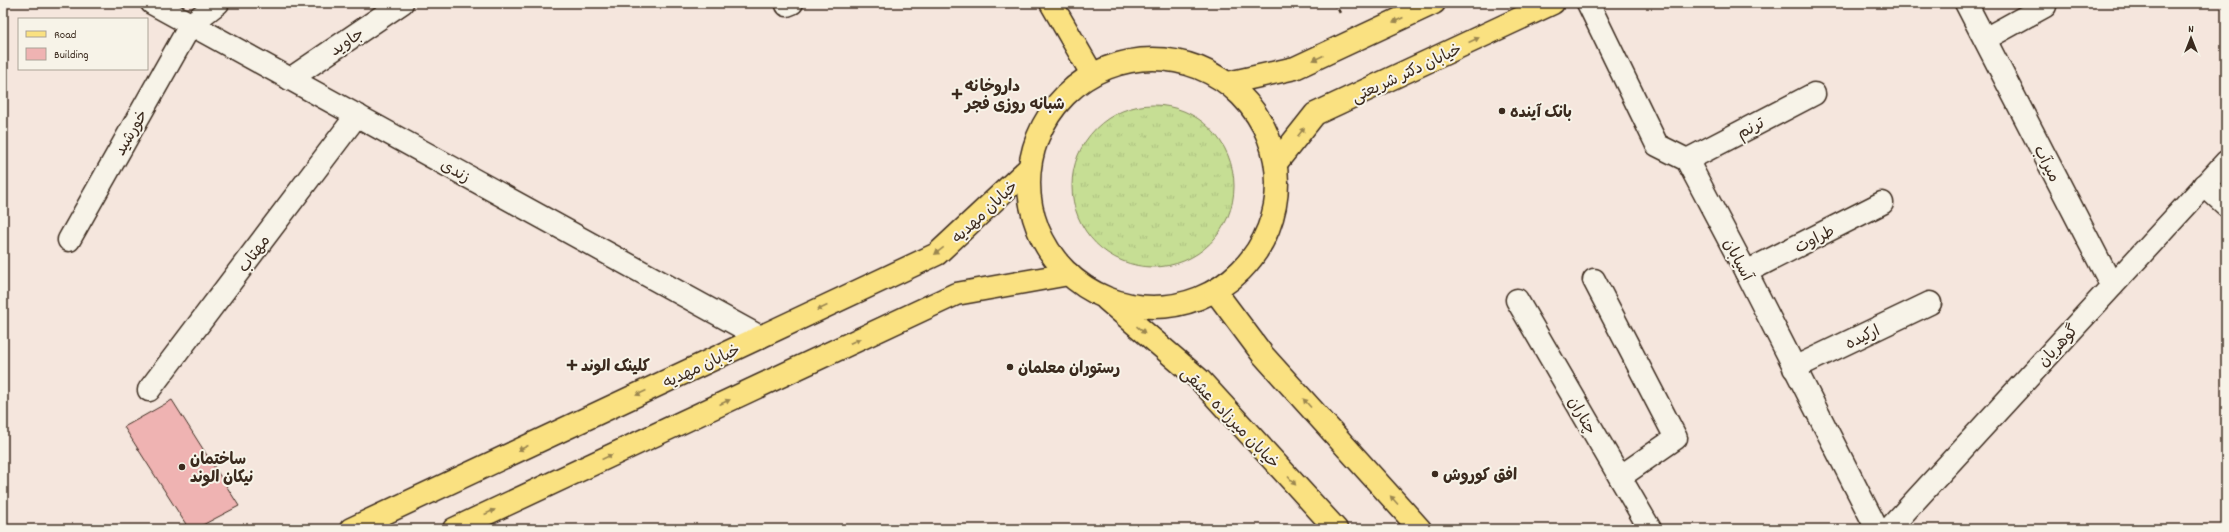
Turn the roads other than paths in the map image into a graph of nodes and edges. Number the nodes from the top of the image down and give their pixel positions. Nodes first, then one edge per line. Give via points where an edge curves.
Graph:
1 (152, 3) edge
2 (218, 3) edge
3 (402, 3) edge
4 (1051, 3) edge
5 (1434, 3) edge
6 (1553, 3) edge
7 (1588, 3) edge
8 (1966, 3) edge
9 (2045, 6) dead end
10 (191, 24) junction
11 (1984, 39) junction
12 (1092, 74) junction
13 (290, 79) junction
14 (1228, 83) junction
15 (1814, 94) dead end
16 (357, 116) junction
17 (1687, 160) junction
18 (1277, 162) junction
19 (2226, 162) edge
20 (1029, 168) junction
21 (2204, 185) junction
22 (1882, 203) dead end
23 (2226, 205) edge
24 (69, 240) dead end
25 (1746, 272) junction
26 (1069, 274) junction
27 (1594, 280) dead end
28 (2112, 286) junction
29 (1215, 291) junction
30 (1101, 296) junction
31 (1517, 300) dead end
32 (1930, 304) dead end
33 (760, 337) junction
34 (1794, 368) junction
35 (149, 390) dead end
36 (1620, 477) junction
37 (351, 529) edge
38 (454, 529) edge
39 (1336, 529) edge
40 (1420, 529) edge
41 (1650, 529) edge
42 (1877, 529) edge
43 (1889, 529) edge

1 - 10 street, زندی
2 - 10 street
3 - 13 street, جاوید
4 - 12 main road
5 -> 14 main road via 1295,68
18 -> 6 main road, خیابان دکتر شریعتی via 1315,114
7 - 17 street via 1657,145
8 - 11 street, میرآب
9 - 11 street
10 - 13 street, زندی
10 - 24 street, خورشید
11 - 28 street, میرآب
12 - 14 main road via 1125,62 1161,58 1196,66
12 - 20 main road via 1062,98 1040,131
13 - 16 street, زندی
14 - 18 main road via 1251,105 1267,132
15 - 17 street, ترنم
16 - 33 street, زندی
16 - 35 street, مهتاب
17 - 25 street, آسیابان
18 - 29 main road via 1277,200 1266,236 1244,267
19 - 21 street, گوهریان
20 - 26 main road via 1031,207 1044,244
20 -> 33 main road, خیابان مهدیه via 937,254
21 - 23 street
21 - 28 street, گوهریان
22 - 25 street, طراوت
25 - 34 street, آسیابان
26 - 30 main road
38 -> 26 main road via 956,294
27 - 36 street via 1676,438
28 - 43 street, گوهریان
29 - 30 main road via 1178,305 1139,306
40 -> 29 main road via 1264,354
30 -> 39 main road, خیابان میرزاده عشقی via 1200,380
31 - 36 street, چناران
32 - 34 street, ارکیده
33 -> 37 main road, خیابان مهدیه
34 - 42 street, آسیابان
36 - 41 street, چناران

